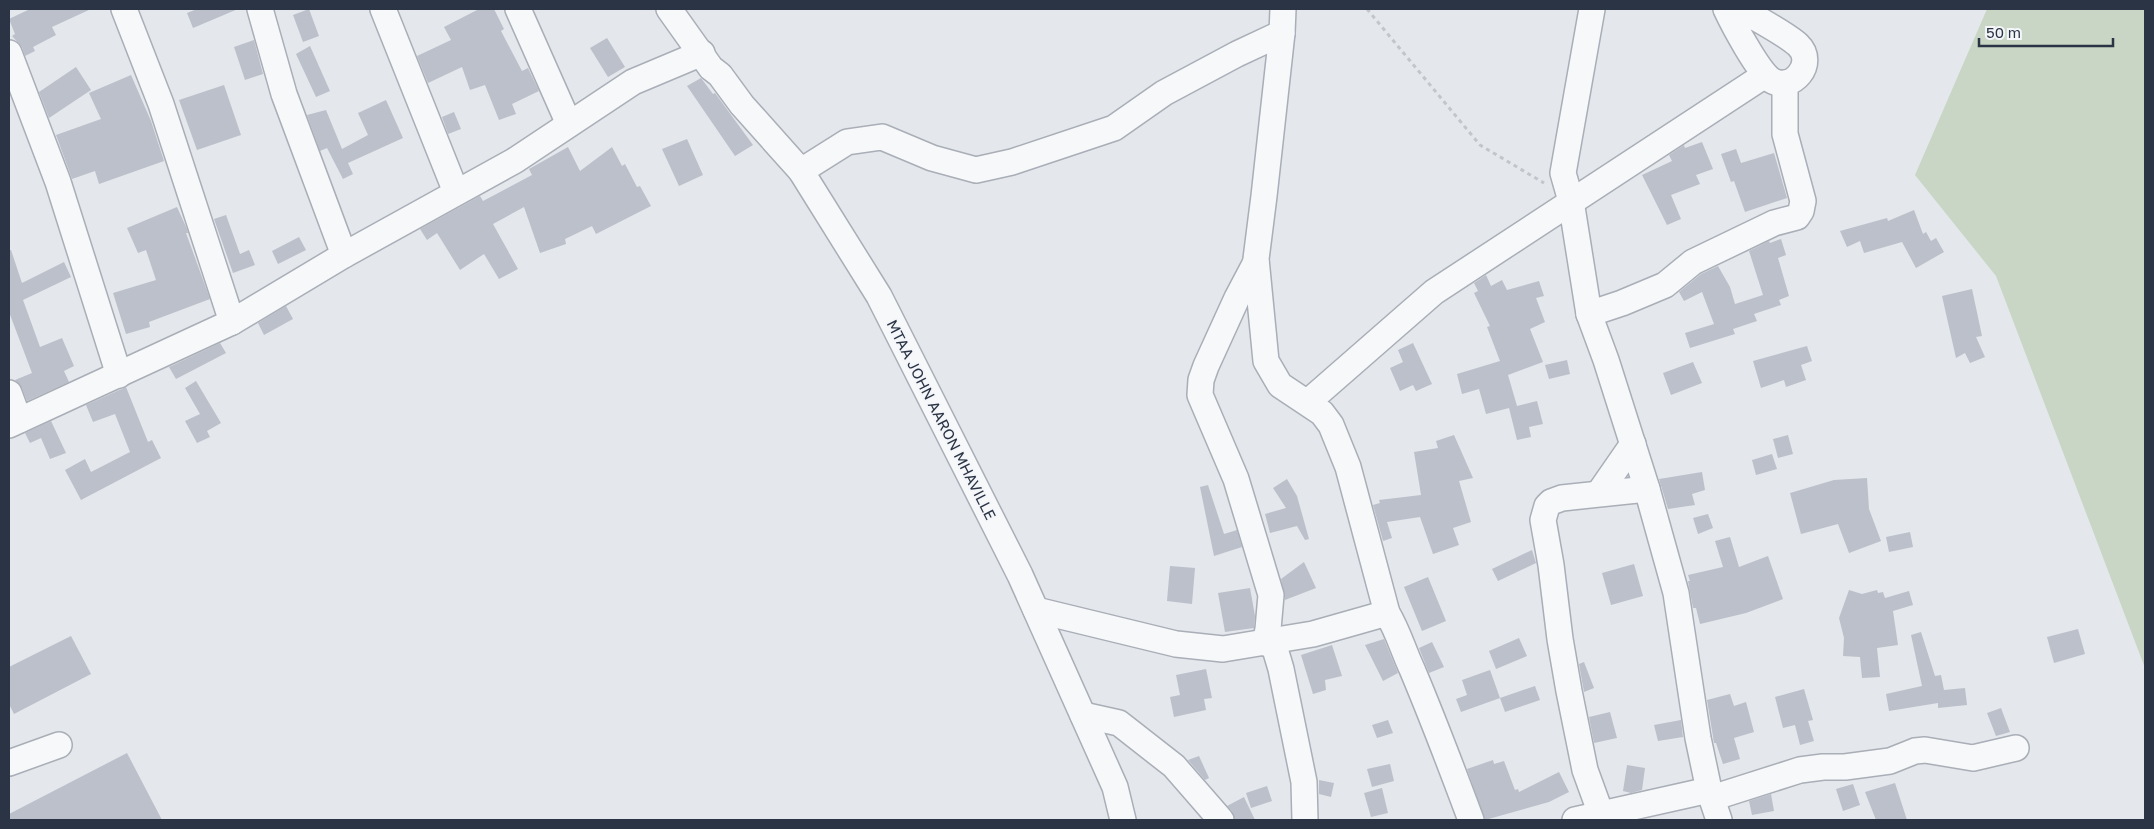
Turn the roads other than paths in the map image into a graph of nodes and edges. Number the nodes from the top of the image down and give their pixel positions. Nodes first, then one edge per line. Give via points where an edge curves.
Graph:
1 (124, 9) edge
2 (260, 9) edge
3 (383, 9) edge
4 (518, 9) edge
5 (669, 9) edge
6 (1592, 9) edge
7 (1726, 9) edge
8 (1740, 9) edge
9 (1282, 21) edge
10 (9, 53) edge
11 (702, 53) junction
12 (1775, 79) junction
13 (569, 124) junction
14 (801, 171) junction
15 (456, 192) junction
16 (1570, 201) junction
17 (344, 255) junction
18 (1256, 262) junction
19 (1589, 314) junction
20 (232, 322) junction
21 (119, 375) junction
22 (9, 393) edge
23 (1308, 402) junction
24 (14, 423) edge
25 (1633, 444) junction
26 (1647, 489) junction
27 (1599, 493) junction
28 (1036, 610) junction
29 (1387, 612) junction
30 (1269, 642) junction
31 (1083, 714) junction
32 (59, 745) dead end
33 (2016, 748) dead end
34 (9, 763) edge
35 (1713, 803) edge
36 (1588, 818) edge
37 (1123, 820) edge
38 (1221, 820) edge
39 (1305, 820) edge
40 (1471, 820) edge

1 - 20 street via 161,104
2 - 17 street via 284,94
3 - 15 street
4 - 13 street
5 - 11 street, MTAA JOHN AARON MHAVILLE
6 - 16 street via 1563,173
7 - 12 street via 1733,24
8 - 12 street via 1803,51 1802,72 1792,81
9 - 14 street via 1237,54 1164,93 1114,128 1012,162 976,170 932,158 882,137 847,142
9 - 18 street
10 - 21 street via 58,182
11 - 13 street via 633,82
11 - 14 street, MTAA JOHN AARON MHAVILLE via 742,106
12 - 16 street
12 - 19 street via 1785,134 1803,201 1797,217 1766,226 1693,262 1666,285
13 - 15 street via 514,161
14 - 28 street, MTAA JOHN AARON MHAVILLE via 879,296
15 - 17 street
16 - 19 street
16 - 23 street via 1434,292
17 - 20 street
18 - 23 street via 1266,361 1280,386
18 - 30 street via 1206,366 1200,395 1236,479 1271,595
19 - 25 street
20 - 21 street
21 - 24 street
22 - 24 street
23 - 29 street via 1331,426 1348,467
25 - 26 street
25 - 27 street
26 - 27 street
26 - 35 street via 1676,593 1698,738
27 - 36 street via 1551,502 1544,520 1560,639 1585,770
28 - 30 street via 1176,644 1223,649
28 - 31 street, MTAA JOHN AARON MHAVILLE
29 - 30 street via 1313,634
29 - 40 street via 1398,632
30 - 39 street via 1281,669 1304,782
31 - 37 street, MTAA JOHN AARON MHAVILLE via 1115,787
31 - 38 street via 1119,723 1174,766
32 - 34 street
33 - 35 street via 1973,758 1915,751 1890,762 1800,770
35 - 36 street

